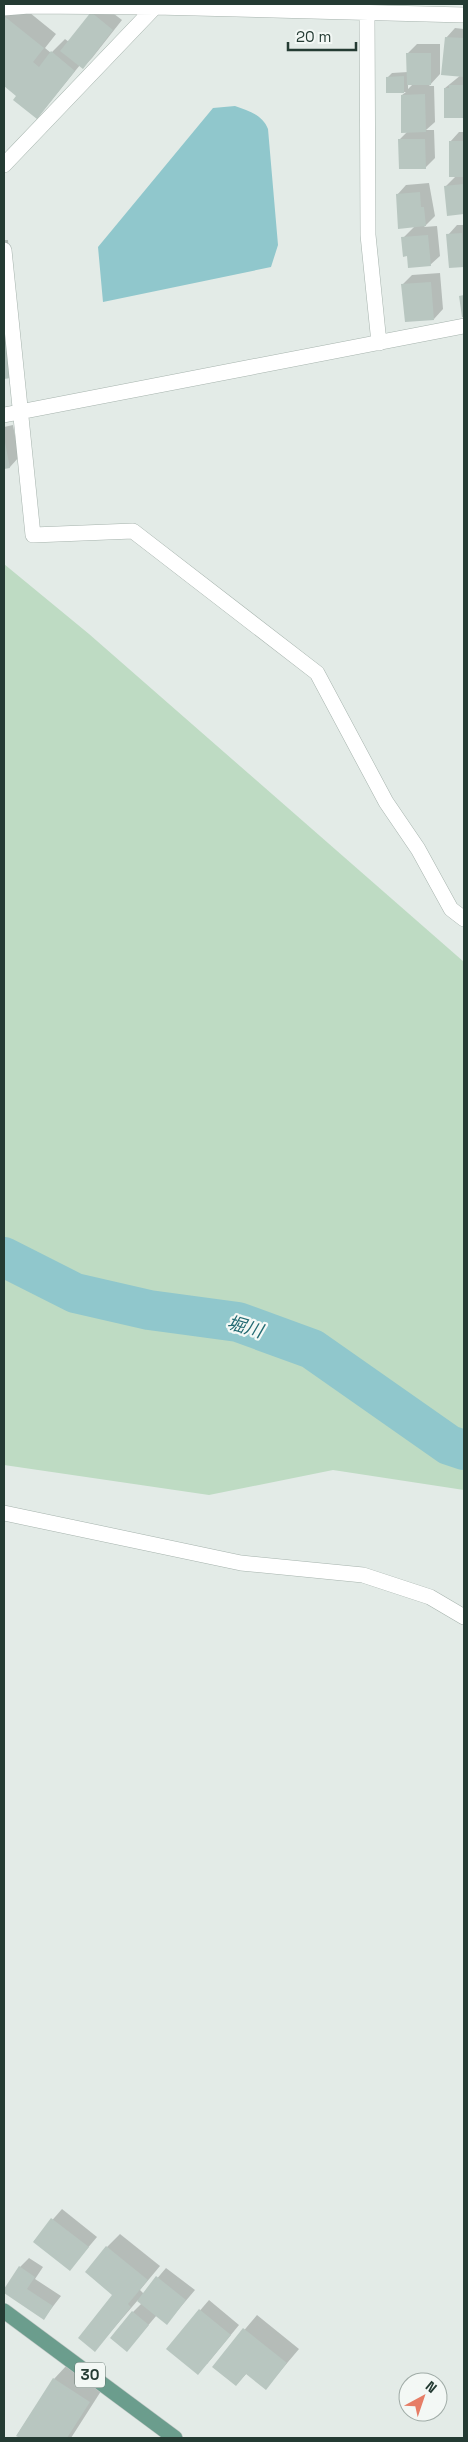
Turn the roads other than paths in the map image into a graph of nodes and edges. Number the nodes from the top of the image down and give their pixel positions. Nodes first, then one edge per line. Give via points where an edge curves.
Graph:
1 (30, 5) edge
2 (155, 6) junction
3 (4, 8) edge
4 (367, 13) junction
5 (464, 15) edge
6 (4, 165) edge
7 (4, 250) edge
8 (464, 326) edge
9 (379, 343) junction
10 (21, 412) junction
11 (4, 415) edge
12 (464, 919) edge
13 (4, 1513) edge
14 (464, 1617) edge
15 (4, 2311) edge
16 (175, 2438) edge

1 - 2 street
1 - 3 street
2 - 4 street
2 - 6 street
4 - 5 street
4 - 9 street via 368,235
7 - 10 street
8 - 9 street
9 - 10 street
10 - 11 street
10 - 12 street via 33,535 133,531 316,673 386,802 418,849 451,909
13 - 14 street via 241,1563 363,1575 430,1597
15 - 16 main road, 30

